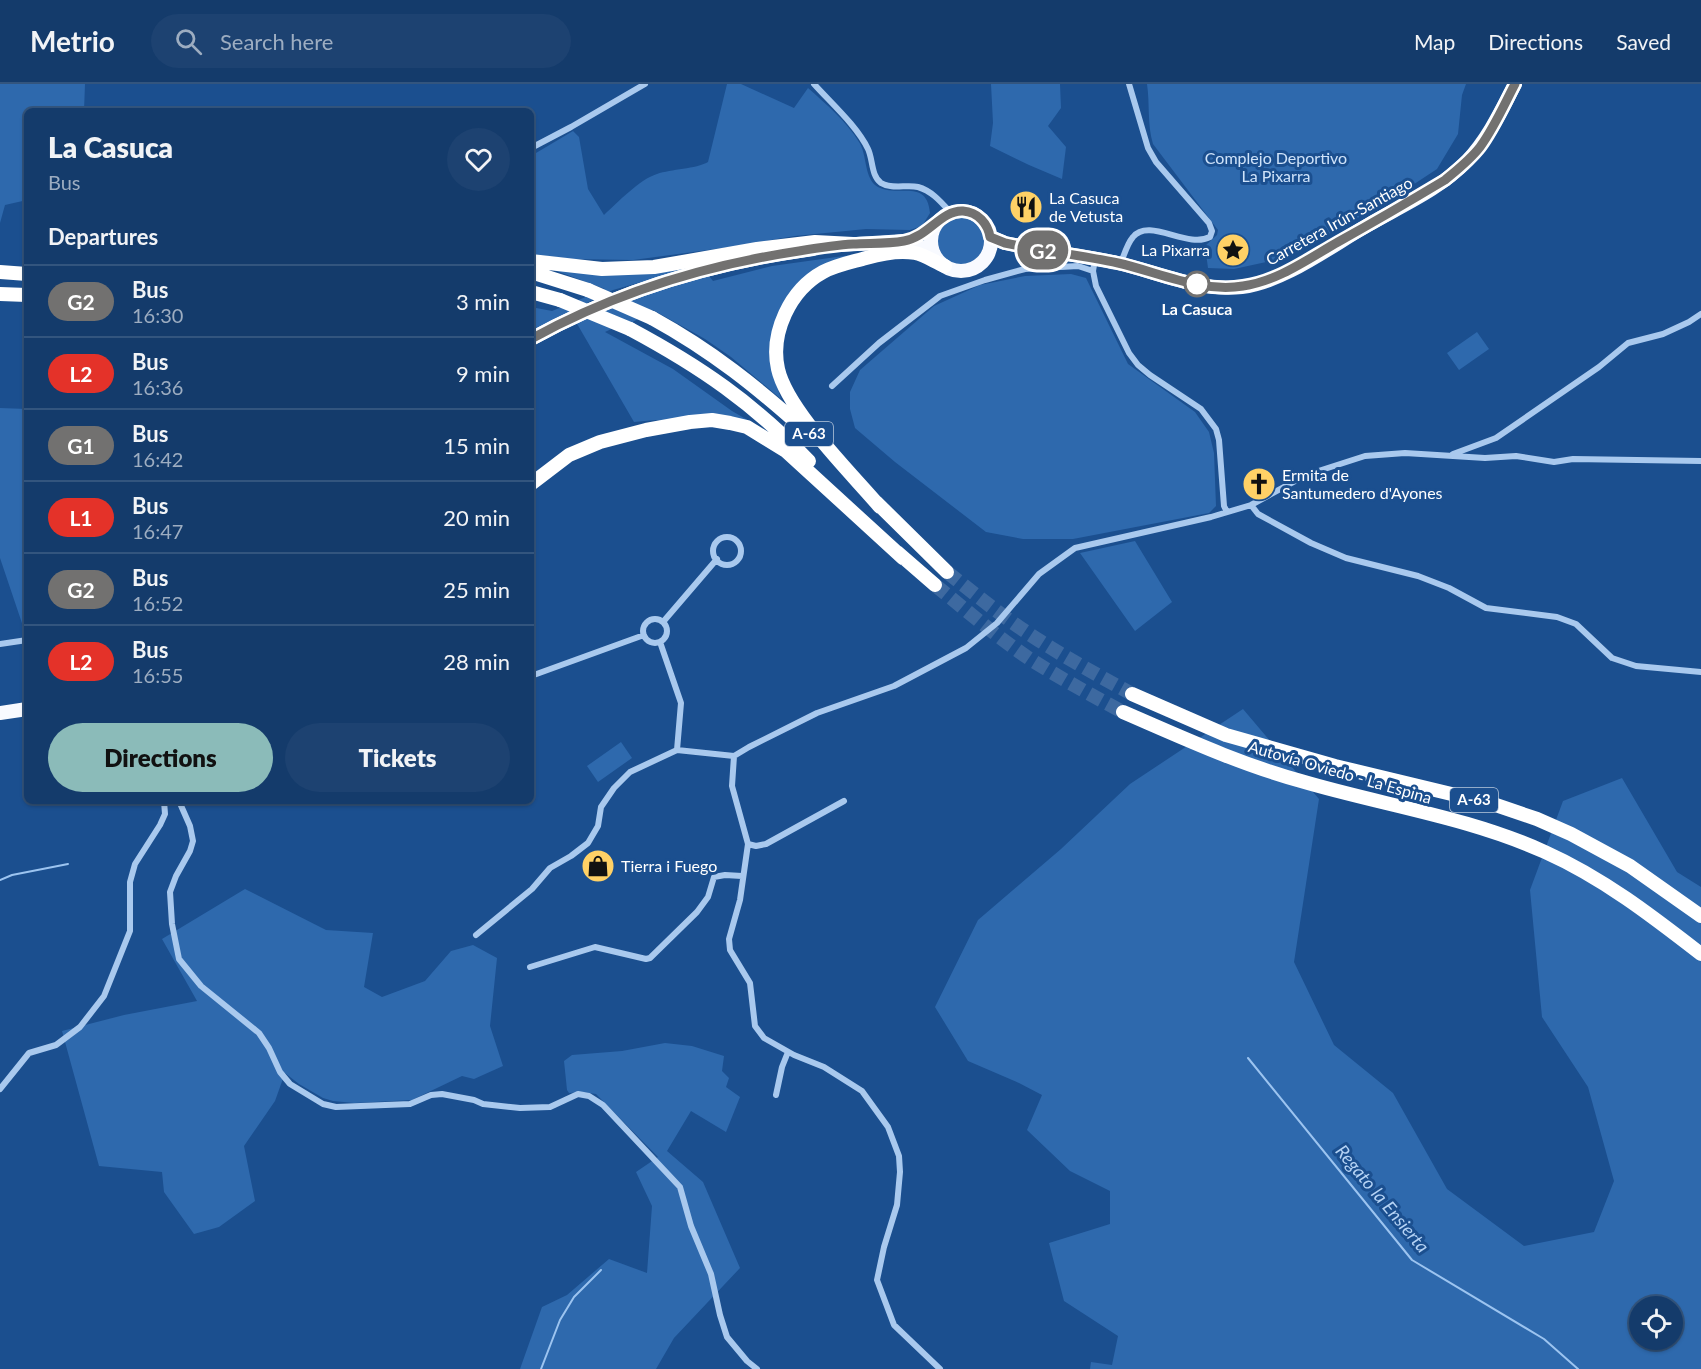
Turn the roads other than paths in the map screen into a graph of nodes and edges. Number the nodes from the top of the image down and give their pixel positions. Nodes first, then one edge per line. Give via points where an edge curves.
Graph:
1 (645, 84) edge
2 (814, 84) edge
3 (1129, 84) edge
4 (1515, 84) edge
5 (534, 146) edge
6 (951, 213) junction
7 (935, 226) junction
8 (990, 237) junction
9 (905, 241) junction
10 (853, 244) junction
11 (1023, 247) junction
12 (933, 252) junction
13 (987, 256) junction
14 (534, 261) edge
15 (1120, 264) junction
16 (1094, 265) junction
17 (945, 266) junction
18 (0, 272) edge
19 (534, 273) edge
20 (24, 274) edge
21 (534, 293) edge
22 (0, 294) edge
23 (24, 295) edge
24 (1701, 314) edge
25 (534, 337) edge
26 (832, 386) dead end
27 (1450, 455) junction
28 (1701, 461) edge
29 (534, 481) edge
30 (1251, 505) junction
31 (880, 507) junction
32 (1227, 512) junction
33 (903, 558) junction
34 (717, 560) junction
35 (947, 572) tunnel mouth
36 (935, 585) tunnel mouth
37 (663, 622) junction
38 (644, 635) junction
39 (24, 640) edge
40 (660, 642) junction
41 (0, 644) edge
42 (1701, 672) edge
43 (534, 675) edge
44 (1132, 694) tunnel mouth
45 (24, 709) edge
46 (1123, 712) tunnel mouth
47 (0, 713) edge
48 (676, 750) junction
49 (735, 756) junction
50 (844, 801) dead end
51 (165, 804) edge
52 (180, 804) edge
53 (748, 844) junction
54 (742, 876) junction
55 (1701, 916) edge
56 (476, 935) dead end
57 (1701, 954) edge
58 (530, 967) dead end
59 (788, 1052) junction
60 (0, 1089) edge
61 (776, 1095) dead end
62 (757, 1369) edge
63 (940, 1369) edge

1 - 5 street
2 - 6 street via 861,138 880,183 917,186 933,194
3 - 15 street via 1148,148 1212,231 1202,241 1156,231 1137,232
4 - 15 highway, Carretera Irún-Santiago via 1480,147 1445,180 1270,279 1242,287 1213,287
6 - 7 highway
6 - 8 highway via 974,214 986,225
7 - 9 highway
7 - 12 highway
8 - 11 highway, Carretera Irún-Santiago
8 - 13 highway
9 - 10 highway
9 - 12 highway
10 - 14 highway via 815,242 629,268
10 - 25 highway via 772,255 692,274 619,297
11 - 13 highway, Carretera Irún-Santiago
11 - 16 highway, Carretera Irún-Santiago
12 - 17 highway
13 - 17 highway via 966,270
15 - 16 highway, Carretera Irún-Santiago
16 - 26 street via 1025,269 940,296
16 - 32 street via 1096,286 1129,353 1150,375 1201,409 1210,420 1219,440
17 - 31 highway via 915,253 882,254 823,272 799,292 780,325 776,356 786,390 816,433
18 - 20 highway
19 - 31 highway, A-63, bridge via 588,290 652,318 706,350 809,434
21 - 33 highway, A-63, bridge via 630,329 703,370 795,447
22 - 23 highway
24 - 27 street via 1663,334 1628,343 1496,438
27 - 28 street via 1516,456 1554,462
27 - 30 street via 1365,456 1306,475
29 - 33 highway via 578,450 646,430 712,420 747,427 786,452
30 - 32 street
30 - 42 street via 1258,514 1346,558 1418,576 1486,608 1557,617 1576,624 1612,658 1628,664
31 - 35 highway, A-63
32 - 49 street via 1075,548 1039,574 997,623 966,648 894,686 817,713
33 - 36 highway, A-63
34 - 34 street via 728,565 737,561 741,551 737,541 728,537 718,540 713,550
34 - 37 street
37 - 38 street via 648,622
37 - 40 street via 667,632
38 - 40 street via 652,643
38 - 43 street
39 - 41 street
40 - 48 street via 681,703
44 - 55 highway, Autovía Oviedo - La Espina / A-63 via 1226,735 1537,819 1630,866
45 - 47 highway
46 - 57 highway, Autovía Oviedo - La Espina / A-63 via 1264,770 1456,821 1546,852 1611,888
48 - 49 street
48 - 56 street via 630,772 601,807 598,826 588,843 550,868 532,889
49 - 53 street via 732,786
50 - 53 street via 766,844
51 - 60 street via 160,825 135,864 130,882 130,931 104,996 80,1027 56,1045 28,1053
52 - 62 street via 193,841 171,892 179,959 201,986 259,1033 290,1084 323,1104 336,1107 410,1104 442,1094 483,1104 550,1107 578,1094 589,1096 603,1105 680,1187 711,1274 727,1337
53 - 54 street
54 - 58 street via 714,877 708,897 650,958 595,947
54 - 59 street via 730,950 750,983 755,1026 764,1038
59 - 61 street
59 - 63 street via 824,1067 862,1091 888,1127 899,1156 900,1172 897,1205 877,1280 894,1325

